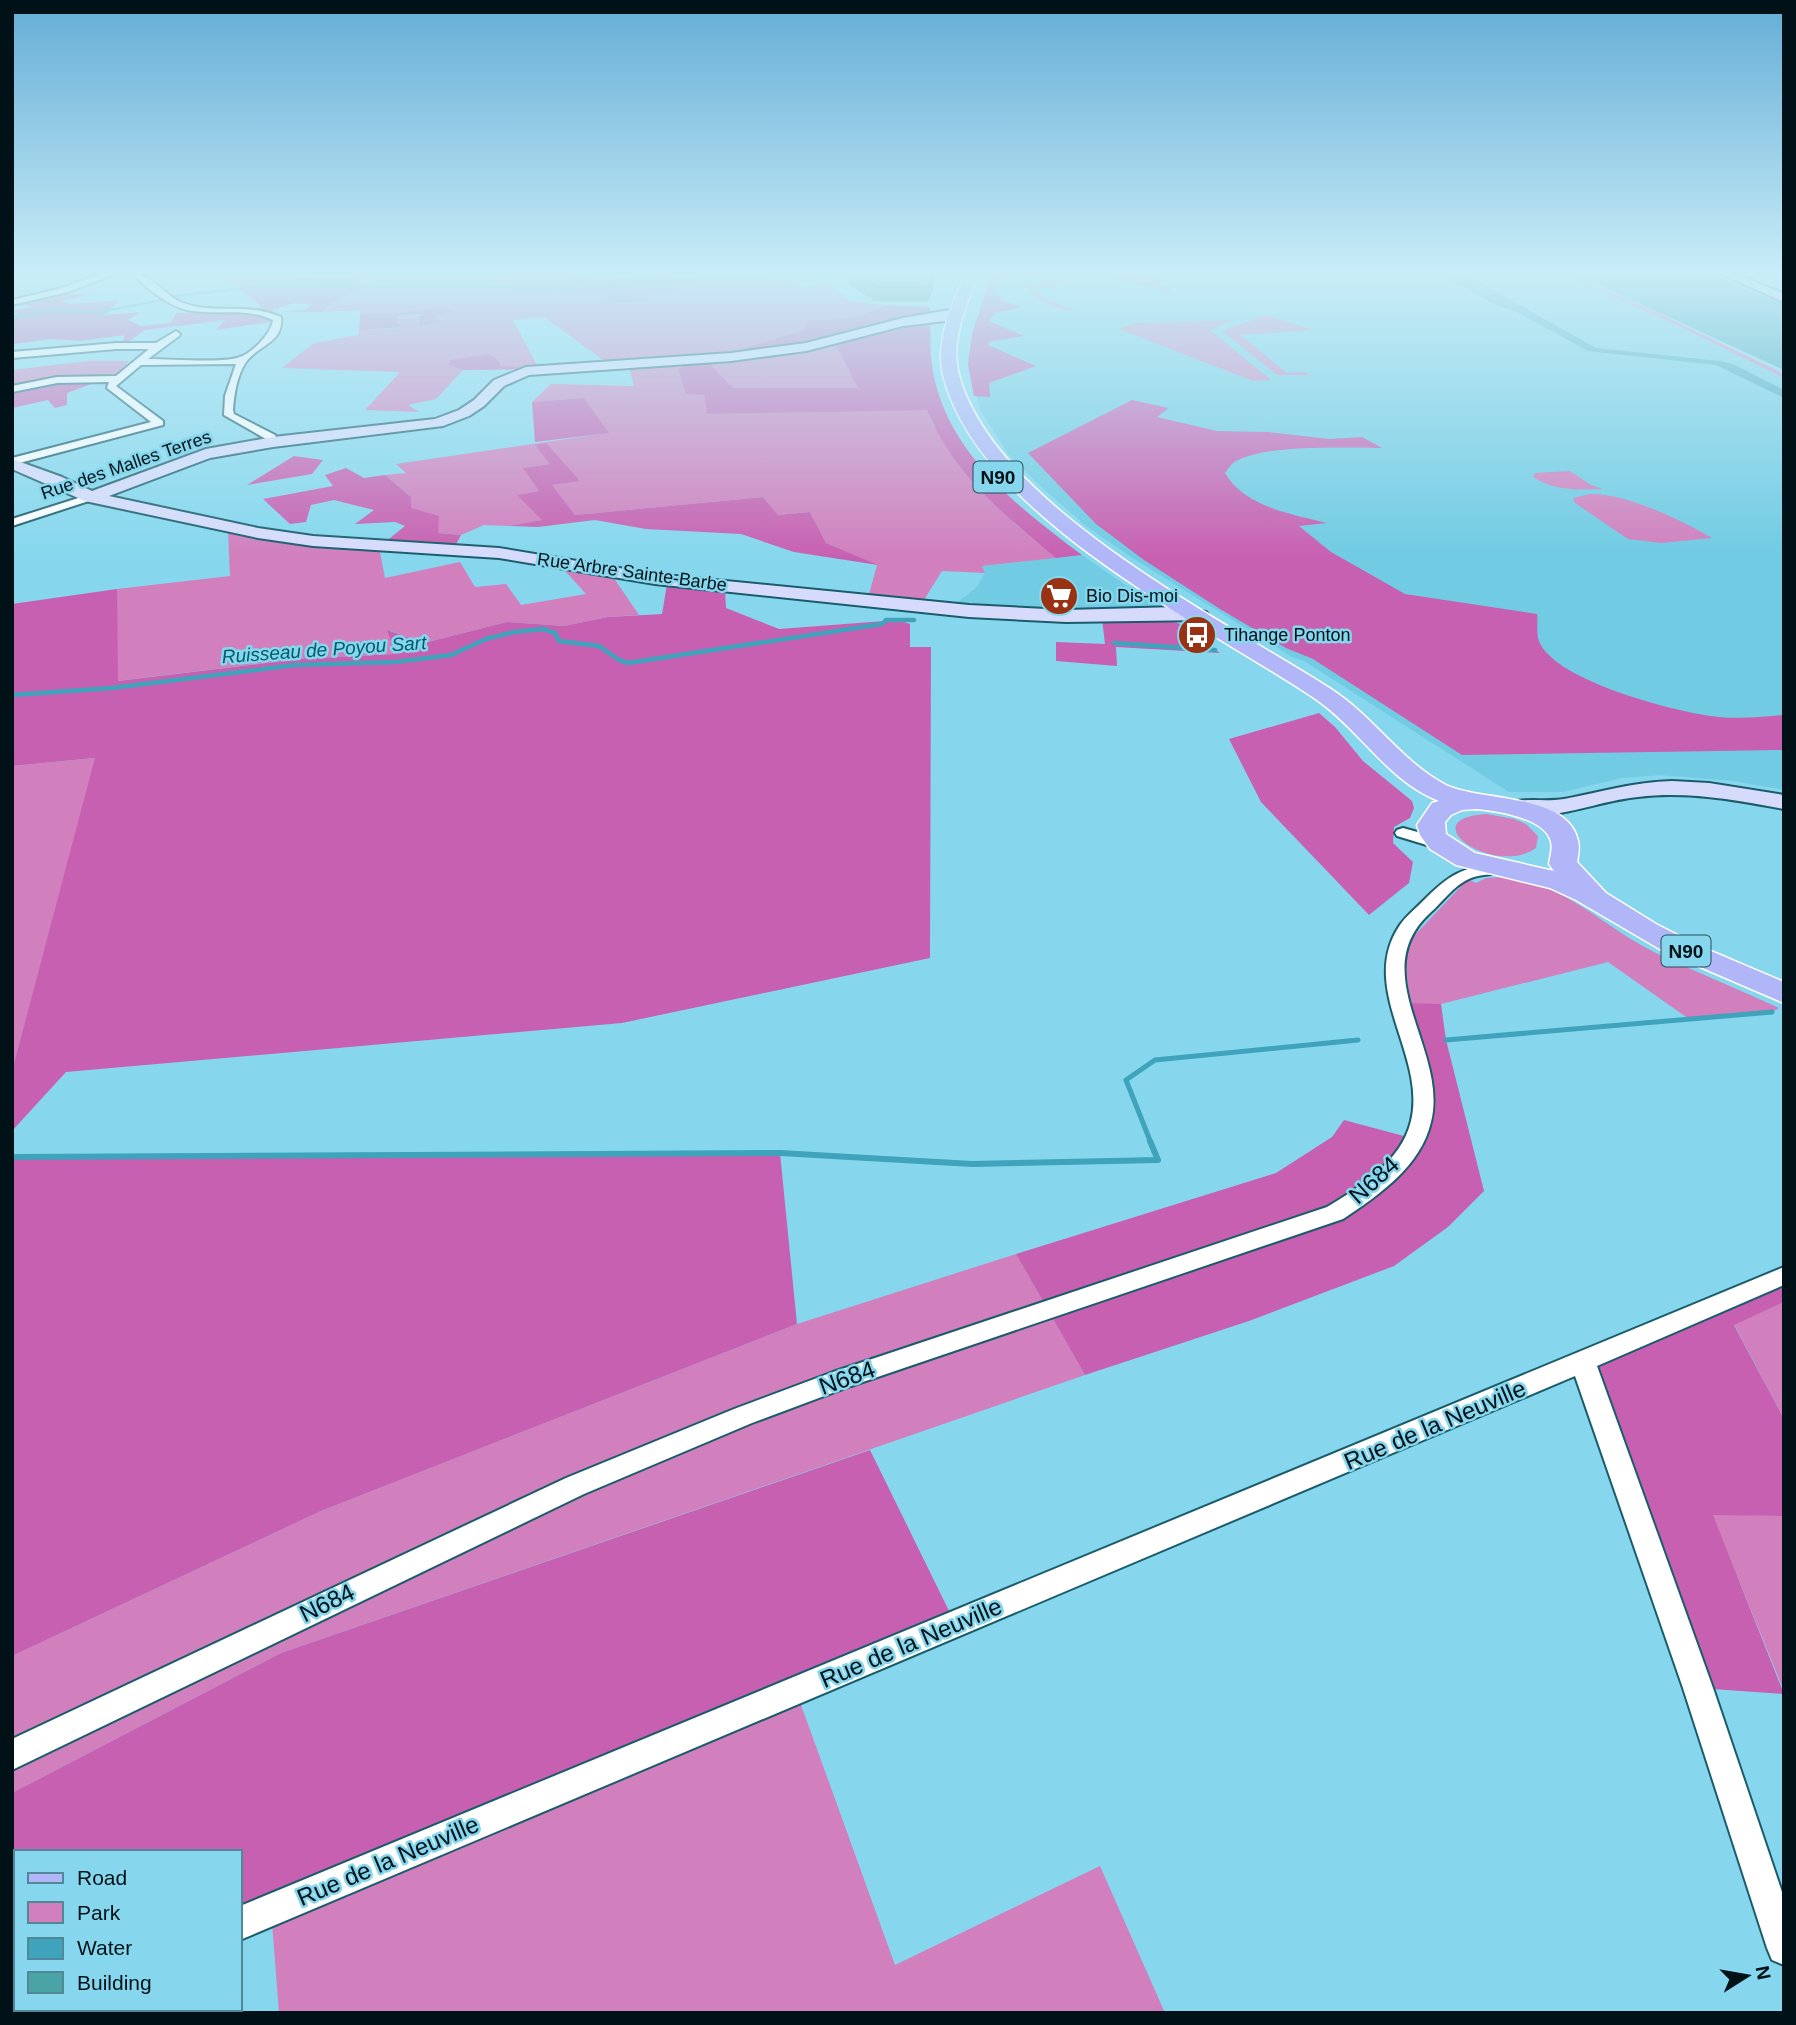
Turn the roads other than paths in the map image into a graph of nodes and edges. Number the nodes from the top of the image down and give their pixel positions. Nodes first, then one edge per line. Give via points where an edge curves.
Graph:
1 (132, 368) edge
2 (240, 368) edge
3 (577, 368) edge
4 (950, 368) edge
5 (116, 379) junction
6 (12, 390) edge
7 (273, 442) junction
8 (12, 463) edge
9 (91, 497) junction
10 (12, 523) edge
11 (1188, 615) junction
12 (1469, 802) junction
13 (1784, 802) edge
14 (1518, 807) junction
15 (1784, 811) edge
16 (1438, 813) junction
17 (1564, 850) junction
18 (1450, 858) junction
19 (1508, 869) junction
20 (1594, 897) junction
21 (1784, 994) edge
22 (1784, 1275) edge
23 (1583, 1363) junction
24 (12, 1755) edge
25 (242, 1922) edge
26 (1784, 1948) edge

1 - 5 street
2 - 7 street via 227,407 229,415
3 - 7 street, Rue des Malles Terres via 526,371 499,383 464,413 438,423
4 - 11 main road, N90 via 970,423 993,454 1047,510
5 - 6 street via 57,380
5 - 8 street via 110,386 159,423 103,440 63,445
7 - 9 street, Rue des Malles Terres via 206,454
8 - 9 street, Rue Arbre Sainte-Barbe
9 - 10 street, Rue des Malles Terres
9 - 11 street, Rue Arbre Sainte-Barbe via 258,533 350,545 499,553 655,579 1005,614
11 - 12 main road, N90 via 1344,708 1410,773 1436,790
11 - 16 main road, N90 via 1331,711 1375,757 1427,795
12 - 14 main road, N90
12 - 16 main road, N90
13 - 14 street via 1728,791 1671,787 1634,790 1552,810
14 - 17 main road, N90 via 1558,828
15 - 17 street via 1716,799 1651,799 1573,821
16 - 18 main road via 1431,825 1433,835
17 - 19 main road, N90 via 1546,863
17 - 20 main road, N90 via 1563,864
18 - 19 main road, N90
18 - 24 street, N684 / N684 via 1406,928 1394,971 1420,1068 1424,1105 1415,1139 1368,1193 1335,1213 743,1416 551,1497
19 - 20 main road, N90 via 1539,874
20 - 21 main road, N90 via 1657,937
22 - 23 street, Rue de la Neuville
23 - 25 street, Rue de la Neuville
23 - 26 street

